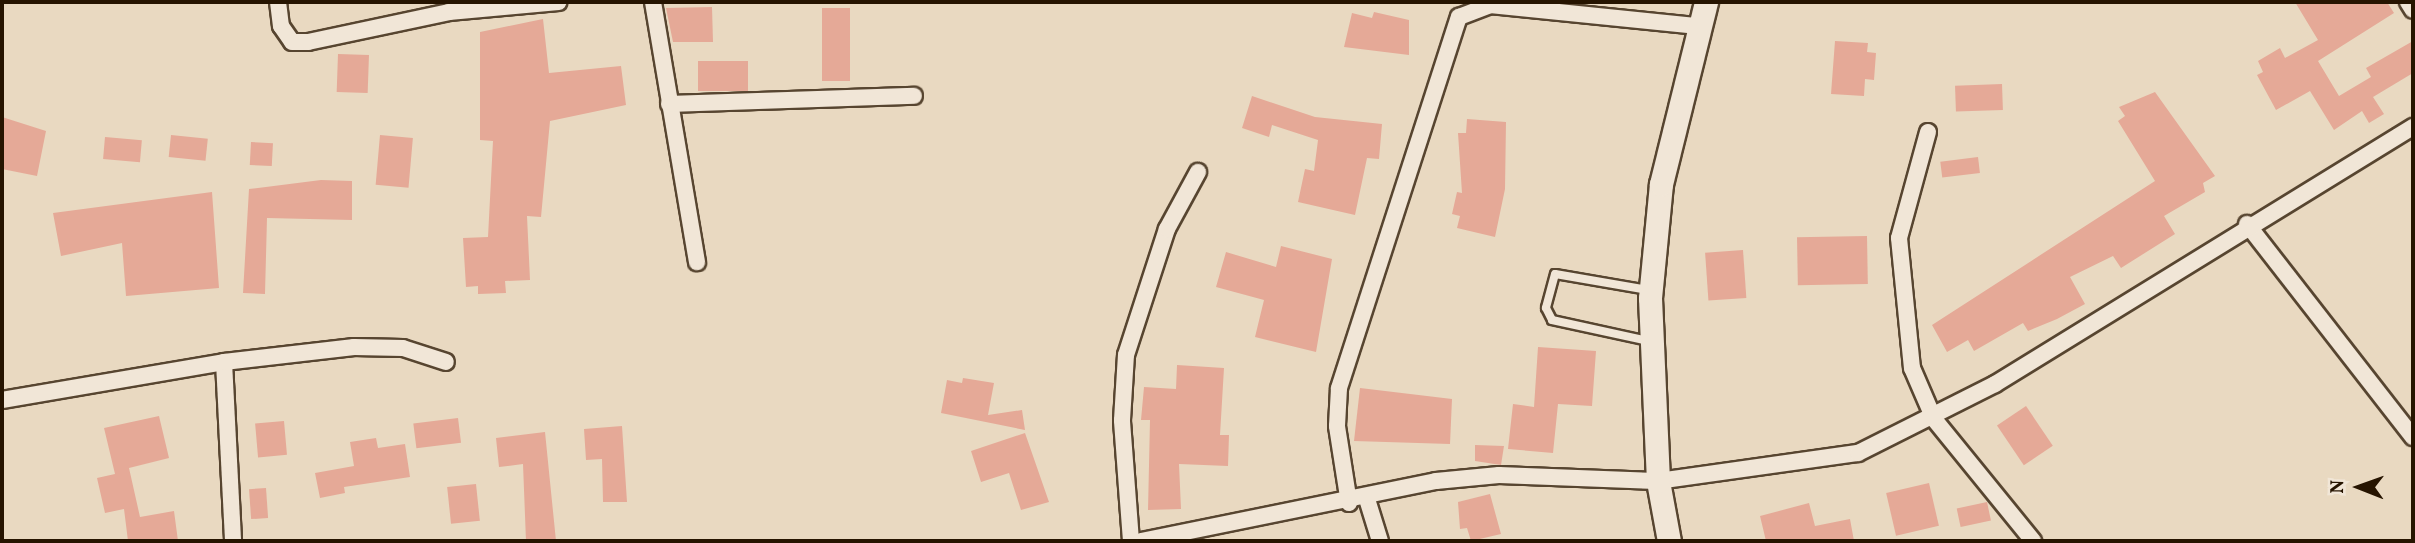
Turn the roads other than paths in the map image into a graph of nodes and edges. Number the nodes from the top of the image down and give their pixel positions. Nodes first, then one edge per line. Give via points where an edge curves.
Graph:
1 (278, 2) edge
2 (559, 2) edge
3 (653, 2) edge
4 (1706, 2) edge
5 (2408, 2) edge
6 (2413, 10) edge
7 (1698, 26) junction
8 (914, 96) dead end
9 (668, 104) junction
10 (2413, 127) edge
11 (1928, 132) dead end
12 (1198, 172) dead end
13 (2247, 224) junction
14 (697, 262) dead end
15 (1651, 290) junction
16 (1651, 342) junction
17 (224, 362) junction
18 (446, 362) dead end
19 (2, 400) edge
20 (1934, 419) junction
21 (2413, 437) edge
22 (1658, 481) junction
23 (1367, 499) junction
24 (1349, 503) junction
25 (1159, 540) edge
26 (233, 541) edge
27 (1131, 541) edge
28 (1141, 541) edge
29 (1380, 541) edge
30 (1669, 541) edge
31 (2033, 541) edge

1 - 2 street via 281,26 292,42 308,43 449,12
3 - 9 street
4 - 7 street
5 - 6 street
7 - 15 street via 1661,184
7 - 24 street via 1490,5 1459,17 1339,388 1338,426
8 - 9 street
9 - 14 street
10 - 13 street
11 - 20 street via 1899,238 1912,368
12 - 27 street via 1167,229 1126,355 1122,420
13 - 20 street
13 - 21 street
15 - 16 street
15 - 16 lane via 1555,274 1546,308 1552,320
16 - 22 street
17 - 18 street via 380,345
17 - 19 street
17 - 26 street
20 - 22 street via 1858,453
20 - 31 street
22 - 23 street via 1499,475 1436,481
22 - 30 street
23 - 24 street
23 - 29 street
24 - 25 street
25 - 28 street

